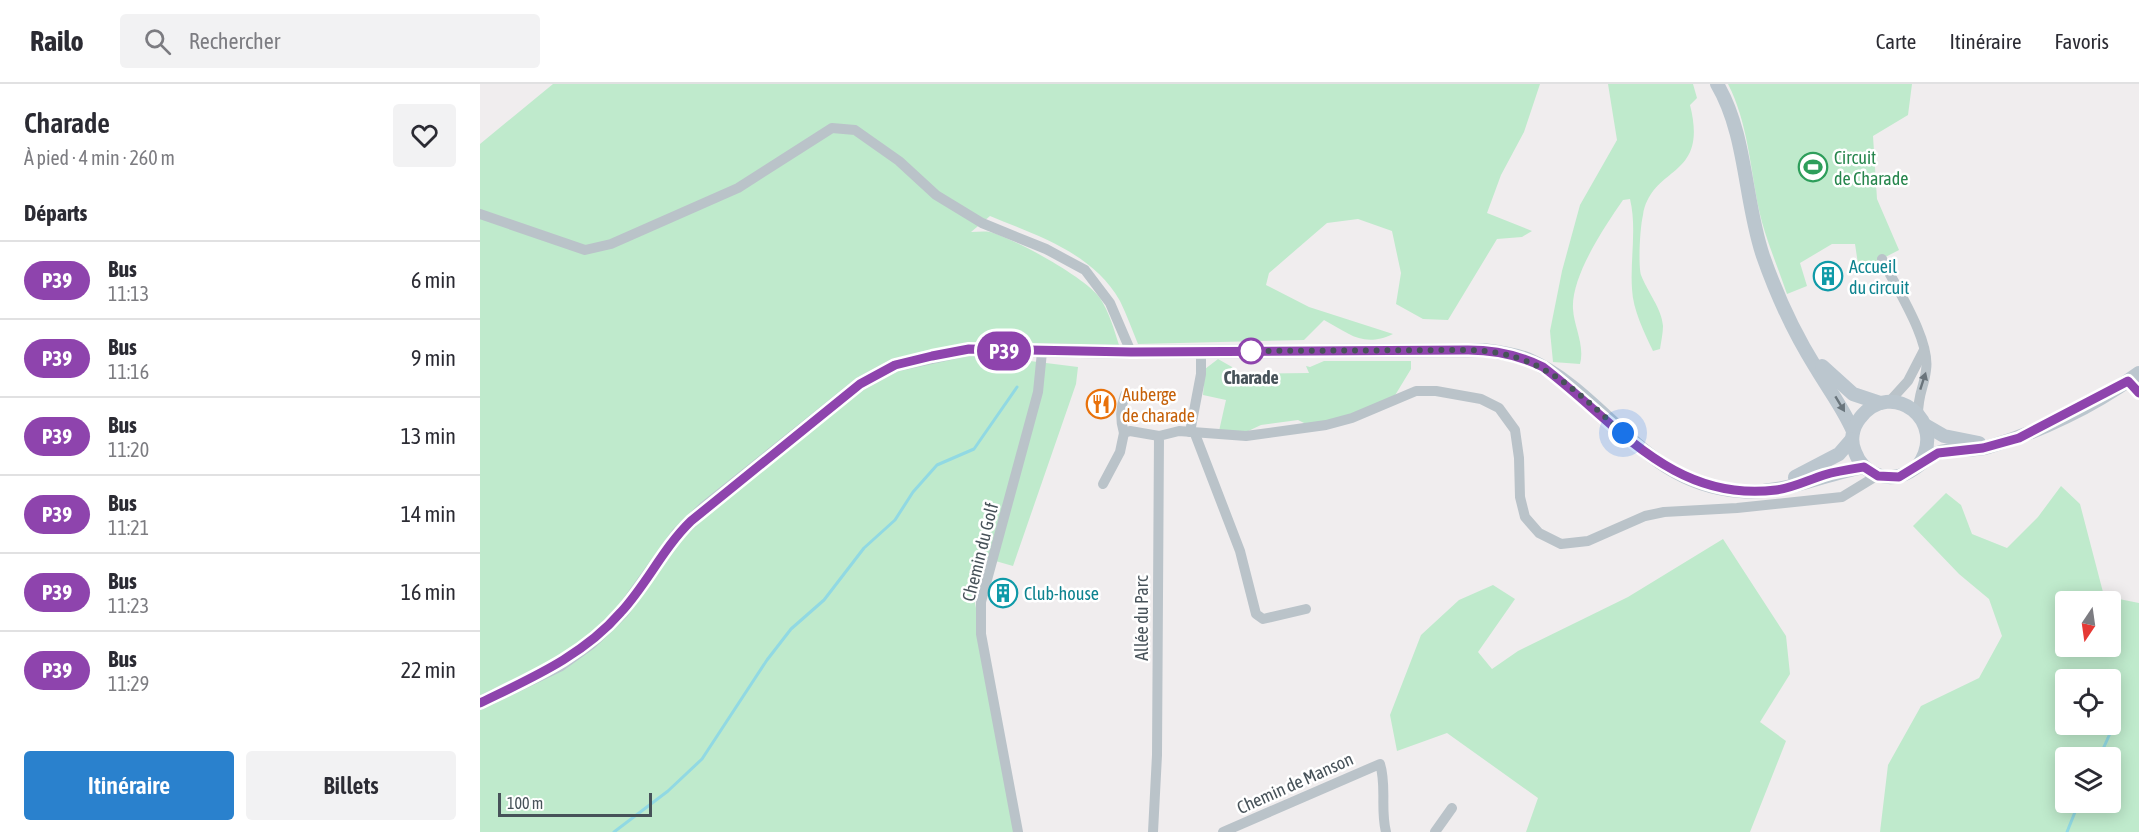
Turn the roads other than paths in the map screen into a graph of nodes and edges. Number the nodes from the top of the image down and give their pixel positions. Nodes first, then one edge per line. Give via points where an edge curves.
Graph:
1 (1717, 84) edge
2 (480, 213) edge
3 (1882, 259) dead end
4 (1802, 342) junction
5 (1925, 347) junction
6 (1042, 352) junction
7 (1131, 352) junction
8 (1201, 352) junction
9 (2133, 377) edge
10 (2139, 393) edge
11 (1128, 394) dead end
12 (1885, 403) junction
13 (1922, 420) junction
14 (1124, 433) junction
15 (1193, 433) junction
16 (1853, 435) junction
17 (1159, 436) junction
18 (2002, 443) junction
19 (1918, 466) junction
20 (1864, 467) junction
21 (1878, 476) junction
22 (1103, 483) dead end
23 (1761, 491) junction
24 (1306, 609) dead end
25 (480, 703) edge
26 (1452, 808) dead end
27 (1018, 832) edge
28 (1153, 832) edge
29 (1223, 832) edge
30 (1386, 832) edge
31 (1435, 832) edge

1 - 4 street via 1735,126 1762,254 1782,307
2 - 7 street via 585,250 611,244 738,188 832,129 855,130 899,161 936,195 982,223 1085,270 1110,303
3 - 5 street
4 - 12 street via 1853,394
4 -> 16 street via 1842,405
5 - 12 street via 1908,381
13 -> 5 street via 1919,392 1926,370
6 - 7 street
6 - 25 street via 969,349 895,365 860,384 678,534 622,612 591,642 559,665
6 - 27 street, Chemin du Golf via 1038,393 981,602 981,634
7 - 8 street
8 - 15 street
8 - 23 street via 1468,350 1525,358 1578,394 1666,468 1712,488
9 - 10 street
9 - 18 street via 2047,426
11 - 14 street via 1122,404 1120,422
12 - 13 street via 1907,406
12 - 16 street via 1867,410
13 - 18 street via 1944,436 1967,442
13 - 19 street via 1929,441
14 - 17 street
14 - 22 street via 1120,452
15 - 17 street via 1174,431
15 - 21 street via 1239,436 1326,425 1416,390 1481,399 1498,408 1515,430 1520,497 1526,517 1539,533 1561,544 1588,541 1645,516 1664,512 1846,495
15 - 24 street via 1240,550 1256,614 1263,619
16 - 20 street via 1857,459
16 - 23 street via 1839,454
17 - 28 street, Allée du Parc
18 - 19 street via 1938,453
19 - 21 street via 1899,477
20 - 21 street
20 - 23 street via 1830,473 1787,489
26 - 31 street
29 - 30 street, Chemin de Manson via 1380,764 1385,778

